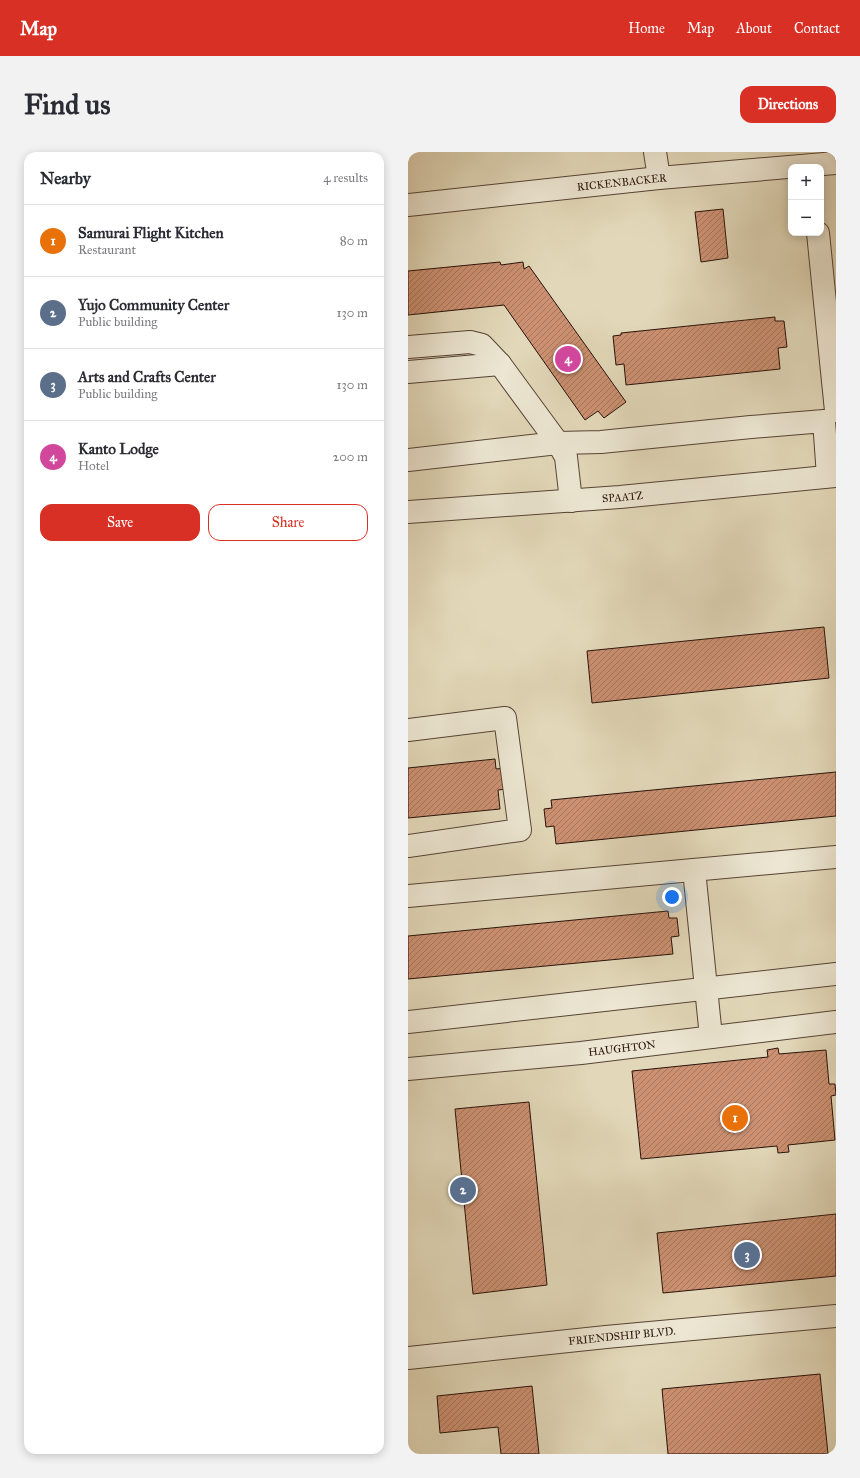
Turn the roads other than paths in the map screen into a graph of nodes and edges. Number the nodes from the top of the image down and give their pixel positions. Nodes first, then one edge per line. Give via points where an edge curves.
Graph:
1 (655, 152) edge
2 (836, 163) edge
3 (824, 164) edge
4 (788, 167) edge
5 (659, 178) junction
6 (408, 205) edge
7 (818, 236) edge
8 (408, 347) edge
9 (500, 364) junction
10 (408, 372) edge
11 (832, 415) edge
12 (558, 443) junction
13 (408, 460) edge
14 (832, 476) edge
15 (571, 501) junction
16 (408, 512) edge
17 (408, 730) edge
18 (408, 846) edge
19 (836, 857) edge
20 (694, 870) junction
21 (408, 896) edge
22 (836, 974) edge
23 (707, 989) junction
24 (408, 1022) edge
25 (836, 1022) edge
26 (711, 1037) junction
27 (408, 1069) edge
28 (836, 1316) edge
29 (408, 1358) edge

1 - 5 street
2 - 3 street, RICKENBACKER
4 - 5 street, RICKENBACKER
5 - 6 street, RICKENBACKER
7 - 11 street
8 - 9 street via 470,342 482,345
9 - 10 street
9 - 12 street
11 - 12 street via 751,427 601,442
11 - 14 street
12 - 13 street
12 - 15 street via 566,457
14 - 15 street, SPAATZ
15 - 16 street, SPAATZ
17 - 18 street via 506,718 520,830
19 - 20 street
20 - 21 street
20 - 23 street
22 - 23 street
23 - 24 street
23 - 26 street
25 - 26 street, HAUGHTON
26 - 27 street, HAUGHTON via 581,1053
28 - 29 street, FRIENDSHIP BLVD.

